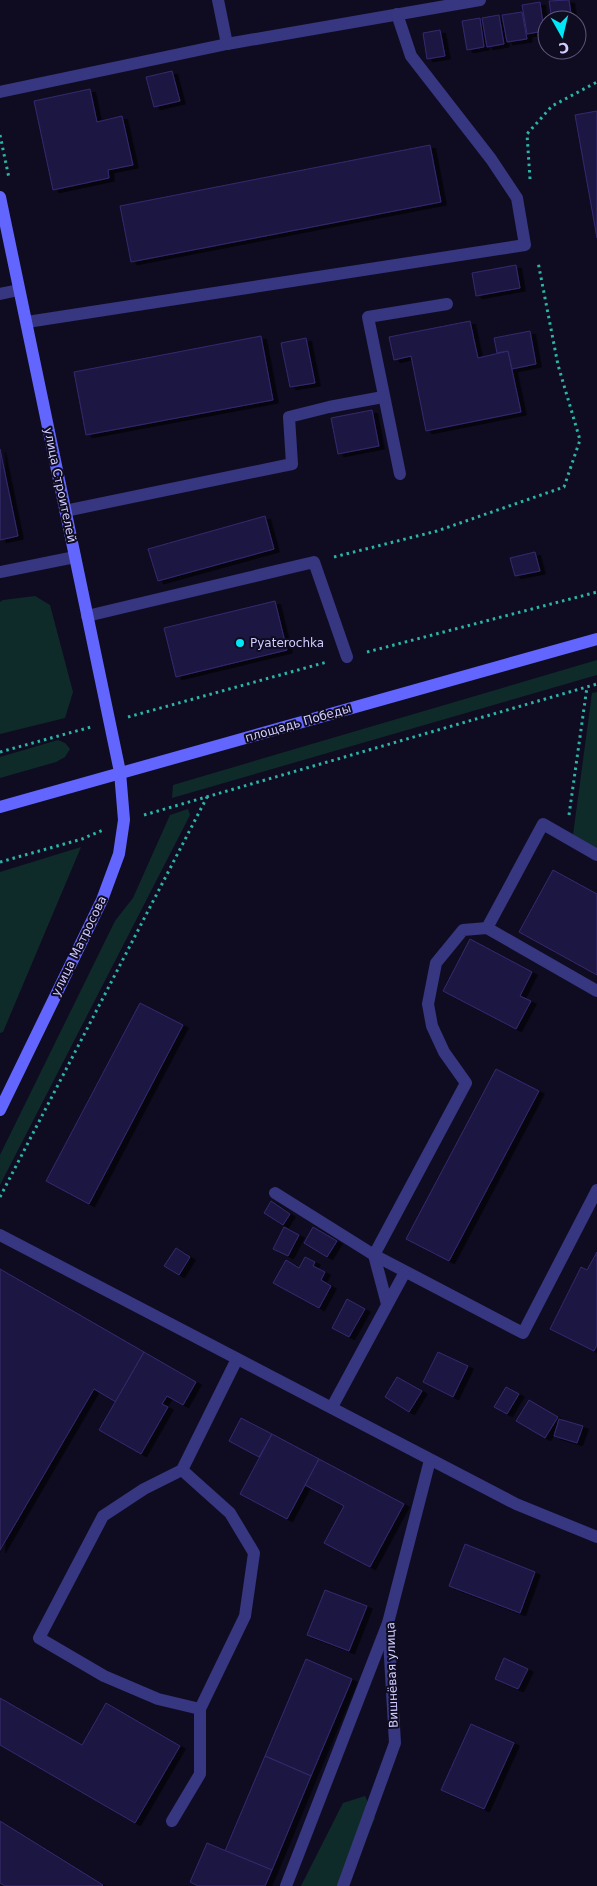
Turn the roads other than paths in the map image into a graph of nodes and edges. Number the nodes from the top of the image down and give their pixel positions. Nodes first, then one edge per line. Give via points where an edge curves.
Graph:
1 (218, 0) edge
2 (480, 0) edge
3 (397, 14) junction
4 (227, 44) junction
5 (0, 92) edge
6 (0, 197) edge
7 (19, 290) junction
8 (0, 294) edge
9 (447, 304) dead end
10 (27, 322) junction
11 (383, 397) junction
12 (400, 474) dead end
13 (65, 511) junction
14 (75, 557) junction
15 (0, 572) edge
16 (87, 616) junction
17 (597, 639) edge
18 (347, 657) road end
19 (120, 772) junction
20 (0, 807) edge
21 (597, 855) edge
22 (487, 928) junction
23 (597, 991) edge
24 (0, 1110) edge
25 (597, 1190) edge
26 (275, 1193) dead end
27 (0, 1235) edge
28 (374, 1255) junction
29 (404, 1272) junction
30 (387, 1304) junction
31 (237, 1359) junction
32 (332, 1407) junction
33 (430, 1460) junction
34 (182, 1470) junction
35 (597, 1537) edge
36 (388, 1624) junction
37 (200, 1709) junction
38 (172, 1821) dead end
39 (286, 1886) edge
40 (343, 1886) edge

1 - 4 street
2 - 3 street
3 - 4 street
3 - 10 street via 411,56 491,158 517,198 525,245
4 - 5 street
6 - 7 main road, улица Строителей
7 - 8 street
7 - 10 main road, улица Строителей
9 - 11 street via 368,317
10 - 13 main road, улица Строителей
11 - 12 street
11 - 13 street via 289,417 292,464
13 - 14 main road, улица Строителей
14 - 15 street
14 - 16 main road, улица Строителей
16 - 18 street via 314,562
16 - 19 main road, улица Строителей
17 - 19 main road, площадь Победы
19 - 20 main road, площадь Победы
19 - 24 main road, улица Матросова via 124,820 119,854 102,900
21 - 22 street via 543,824
22 - 23 street
22 - 28 street via 462,930 436,963 428,1004 432,1026 444,1052 466,1083
25 - 29 street via 523,1333
26 - 28 street
27 - 31 street
28 - 29 street
28 - 30 street
29 - 30 street
30 - 32 street
31 - 32 street
31 - 34 street
32 - 33 street
33 - 35 street via 516,1504
33 - 36 street, Вишнёвая улица
34 - 37 street via 230,1513 254,1553 245,1616
34 - 37 street via 144,1489 103,1516 39,1638 104,1676 158,1699
36 - 39 street
36 - 40 street, Вишнёвая улица via 395,1743
37 - 38 street via 200,1774

